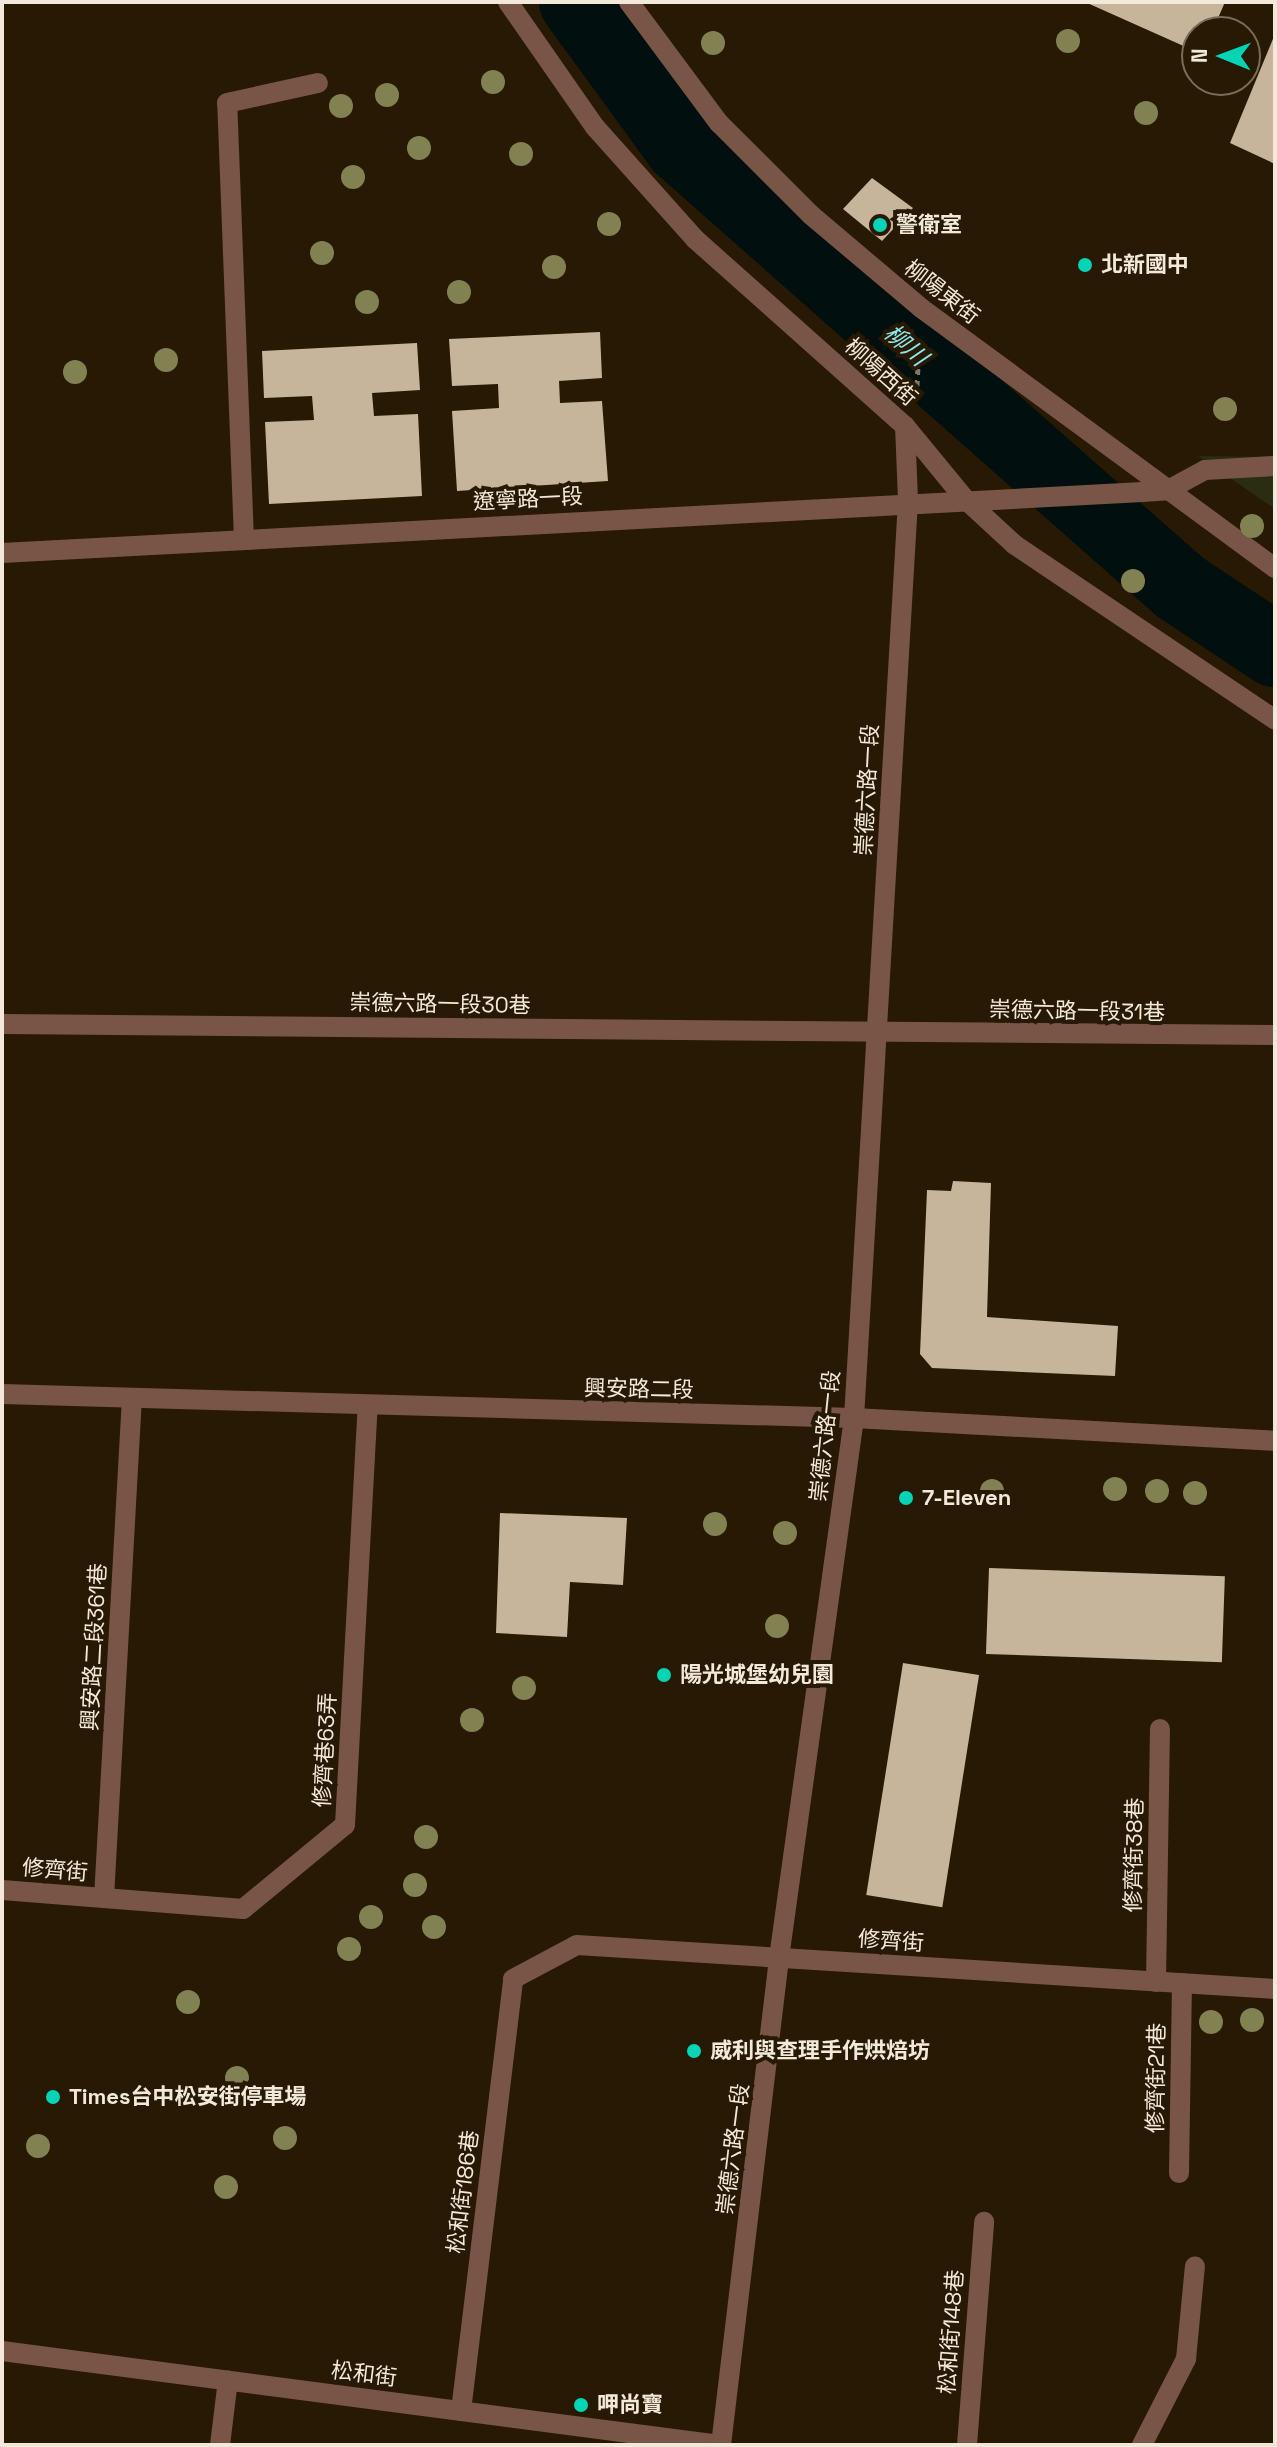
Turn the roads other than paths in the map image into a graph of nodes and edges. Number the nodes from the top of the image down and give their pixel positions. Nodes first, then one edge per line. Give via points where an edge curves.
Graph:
1 (508, 2) edge
2 (629, 2) edge
3 (318, 83) dead end
4 (905, 426) junction
5 (1275, 466) edge
6 (1168, 490) junction
7 (965, 499) junction
8 (908, 500) junction
9 (244, 540) junction
10 (2, 553) edge
11 (1275, 568) edge
12 (1275, 720) edge
13 (2, 1024) edge
14 (877, 1033) junction
15 (1275, 1035) edge
16 (2, 1394) edge
17 (132, 1399) junction
18 (368, 1406) junction
19 (854, 1418) junction
20 (1275, 1441) edge
21 (1160, 1729) dead end
22 (2, 1890) edge
23 (104, 1898) junction
24 (779, 1958) junction
25 (513, 1979) joint
26 (1156, 1982) junction
27 (1182, 1983) junction
28 (1275, 1989) edge
29 (1179, 2173) dead end
30 (984, 2222) dead end
31 (1195, 2266) dead end
32 (2, 2351) edge
33 (228, 2380) junction
34 (461, 2411) junction
35 (220, 2445) edge
36 (720, 2445) edge
37 (967, 2445) edge
38 (1142, 2445) edge

1 - 4 street, 柳陽西街 via 595,127 695,239
2 - 6 street, 柳陽東街 via 719,123 811,215 921,308
3 - 9 street via 227,103
4 - 7 street, 柳陽西街
4 - 8 street, 崇德六路一段
5 - 6 street via 1205,470
6 - 7 street, 遼寧路一段
6 - 11 street, 柳陽東街
7 - 8 street, 遼寧路一段
7 - 12 street, 柳陽西街 via 1015,545
8 - 9 street, 遼寧路一段
8 - 14 street, 崇德六路一段
9 - 10 street, 遼寧路一段
13 - 14 street, 崇德六路一段30巷
14 - 15 street, 崇德六路一段31巷
14 - 19 street, 崇德六路一段
16 - 17 street, 興安路二段
17 - 18 street, 興安路二段
17 - 23 street, 興安路二段361巷
18 - 19 street, 興安路二段
18 - 23 street, 修齊巷63弄 via 345,1825 243,1909
19 - 20 street, 興安路二段
19 - 24 street, 崇德六路一段
21 - 26 street, 修齊街38巷
22 - 23 street, 修齊街
24 - 25 street, 修齊街 via 577,1945
24 - 26 street, 修齊街
24 - 36 street, 崇德六路一段
25 - 34 street, 松和街186巷
26 - 27 street, 修齊街
27 - 28 street, 修齊街
27 - 29 street, 修齊街21巷
30 - 37 street, 松和街148巷
31 - 38 street via 1186,2359
32 - 33 street, 松和街
33 - 34 street, 松和街
33 - 35 street
34 - 36 street, 松和街

